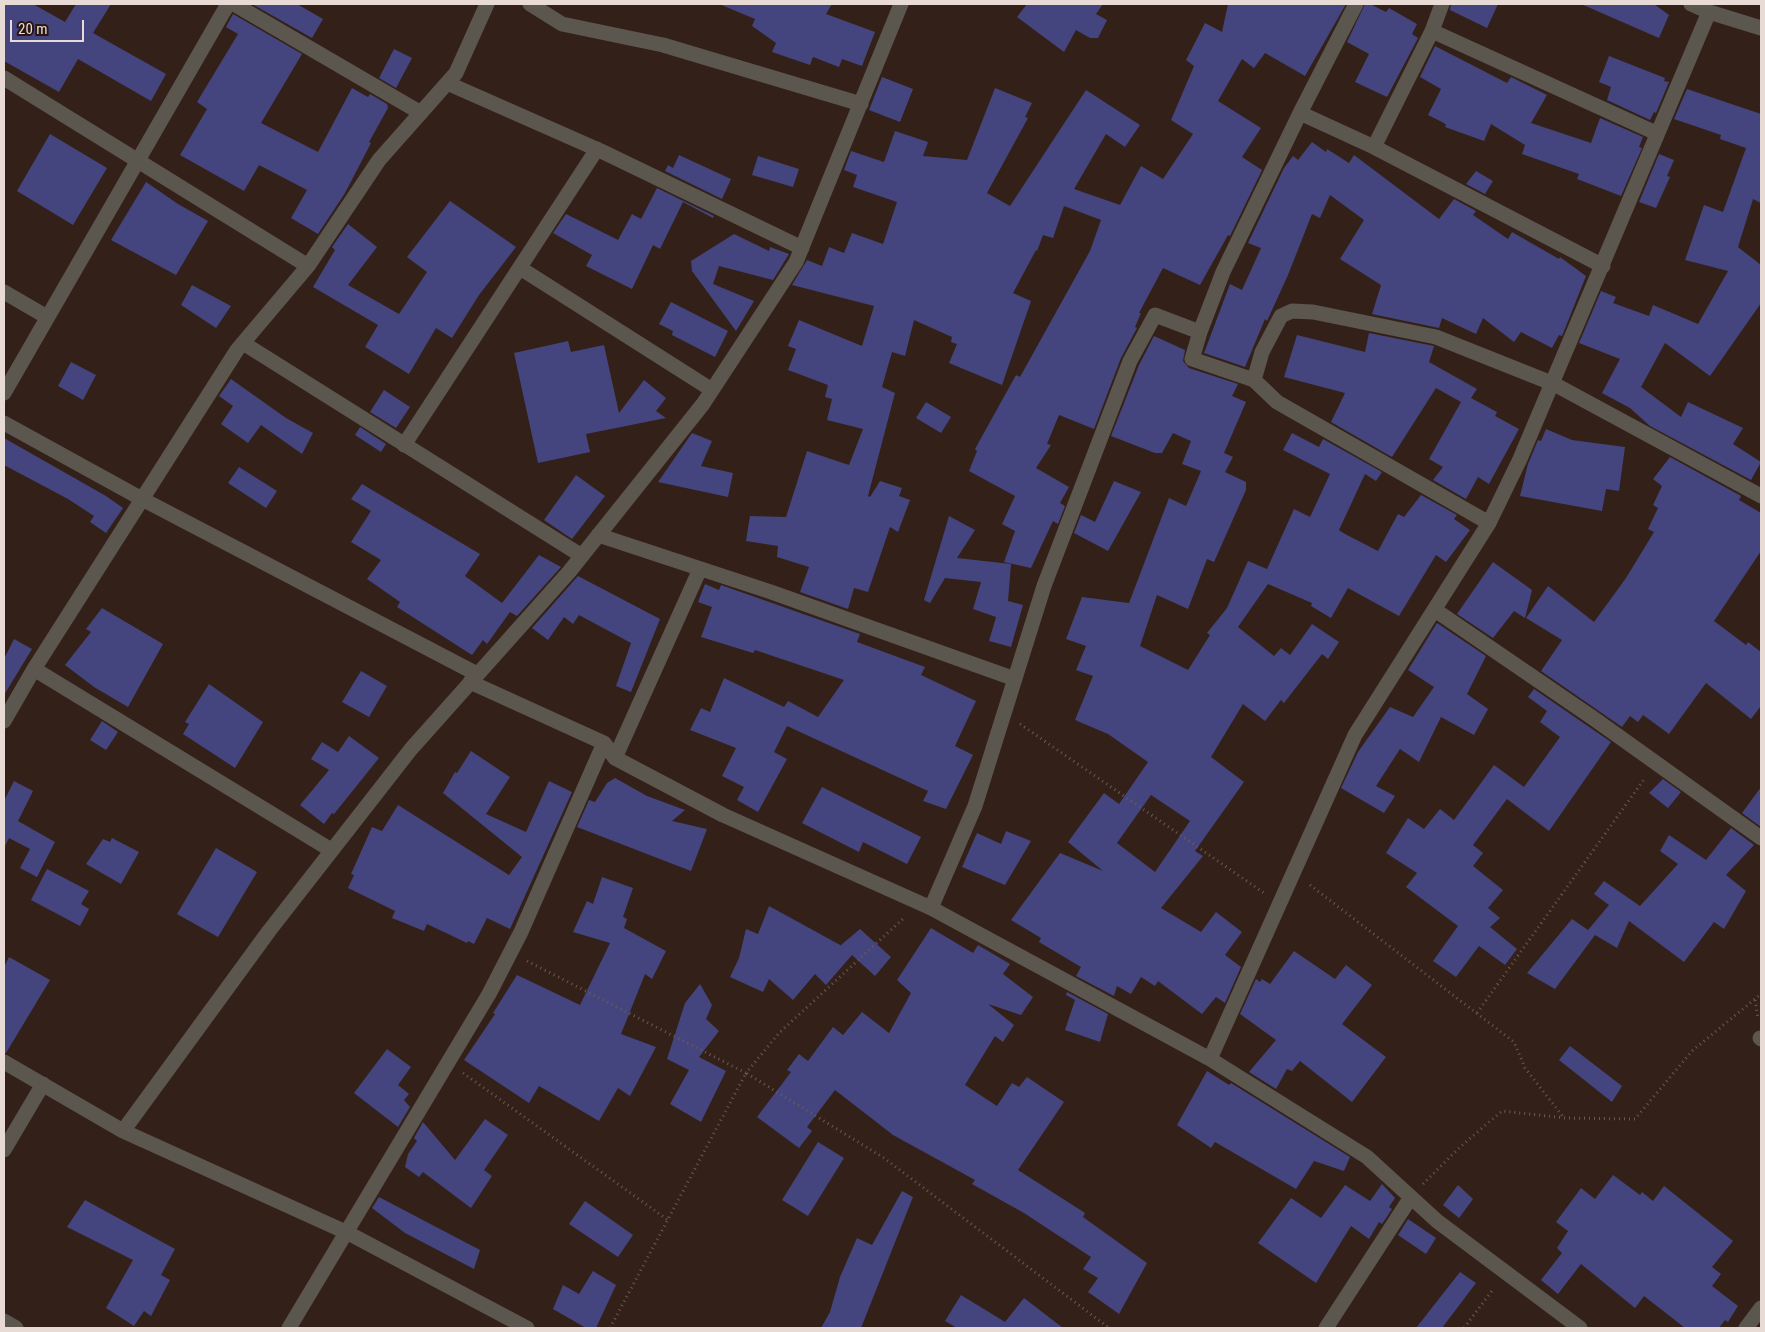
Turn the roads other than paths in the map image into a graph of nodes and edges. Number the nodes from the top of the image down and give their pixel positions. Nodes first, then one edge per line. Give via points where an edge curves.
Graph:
1 (228, 4) edge
2 (234, 4) edge
3 (487, 4) edge
4 (530, 4) edge
5 (901, 4) edge
6 (1356, 4) edge
7 (1442, 4) edge
8 (1691, 4) edge
9 (1709, 12) junction
10 (1761, 28) edge
11 (1432, 32) junction
12 (4, 78) edge
13 (447, 83) junction
14 (861, 104) junction
15 (421, 113) junction
16 (1300, 113) junction
17 (1656, 133) junction
18 (1374, 147) junction
19 (597, 149) junction
20 (138, 161) junction
21 (802, 248) junction
22 (308, 266) junction
23 (1603, 266) junction
24 (520, 268) junction
25 (4, 292) edge
26 (48, 318) junction
27 (1200, 332) junction
28 (243, 344) junction
29 (1254, 380) junction
30 (1554, 384) junction
31 (712, 390) junction
32 (4, 393) edge
33 (4, 422) edge
34 (404, 445) junction
35 (1761, 496) edge
36 (142, 499) junction
37 (1489, 523) junction
38 (598, 535) junction
39 (582, 556) junction
40 (700, 569) junction
41 (1435, 610) junction
42 (34, 669) junction
43 (474, 678) junction
44 (1015, 679) junction
45 (4, 720) edge
46 (604, 743) junction
47 (615, 758) junction
48 (1761, 838) edge
49 (331, 850) junction
50 (926, 905) junction
51 (1210, 1059) junction
52 (4, 1062) edge
53 (43, 1084) junction
54 (123, 1131) junction
55 (4, 1150) edge
56 (1411, 1196) junction
57 (348, 1233) junction
58 (1761, 1308) edge
59 (4, 1321) edge
60 (16, 1328) edge
61 (289, 1328) edge
62 (527, 1328) edge
63 (1326, 1328) edge
64 (1580, 1328) edge
65 (1746, 1328) edge

1 - 20 street
2 - 15 street
3 - 13 street via 456,73
4 - 14 street via 562,24 664,45
5 - 14 street
6 - 16 street
7 - 11 street
8 - 9 street
9 - 10 street
9 - 17 street
11 - 17 street
11 - 18 street
12 - 20 street
13 - 15 street
13 - 19 street
14 - 21 street
15 - 22 street via 379,160
16 - 18 street
16 - 27 street via 1223,272
17 - 23 street
18 - 23 street
19 - 21 street
19 - 24 street
20 - 22 street
20 - 26 street
21 - 31 street
22 - 28 street
23 - 30 street
24 - 31 street
24 - 34 street
25 - 26 street
26 - 32 street
27 - 29 street via 1192,359
27 - 44 street via 1155,315 1130,361 1044,586
28 - 34 street
28 - 36 street
29 - 30 street via 1262,352 1281,316 1292,311 1313,312 1436,337
29 - 37 street via 1277,402
30 - 35 street
30 - 37 street
31 - 38 street
33 - 36 street
34 - 39 street
36 - 42 street
36 - 43 street
37 - 41 street
38 - 39 street
38 - 40 street
39 - 43 street
40 - 44 street
40 - 47 street
41 - 48 street
41 - 51 street via 1355,735
42 - 45 street
42 - 49 street
43 - 46 street
43 - 49 street via 411,749
44 - 50 street via 975,806
46 - 47 street
46 - 57 street via 511,952
47 - 50 street via 723,815
49 - 54 street
50 - 51 street
51 - 56 street via 1367,1157
52 - 53 street
53 - 54 street
53 - 55 street
54 - 57 street
56 - 63 street
56 - 64 street via 1437,1221
57 - 61 street
57 - 62 street
58 - 65 street
59 - 60 street

